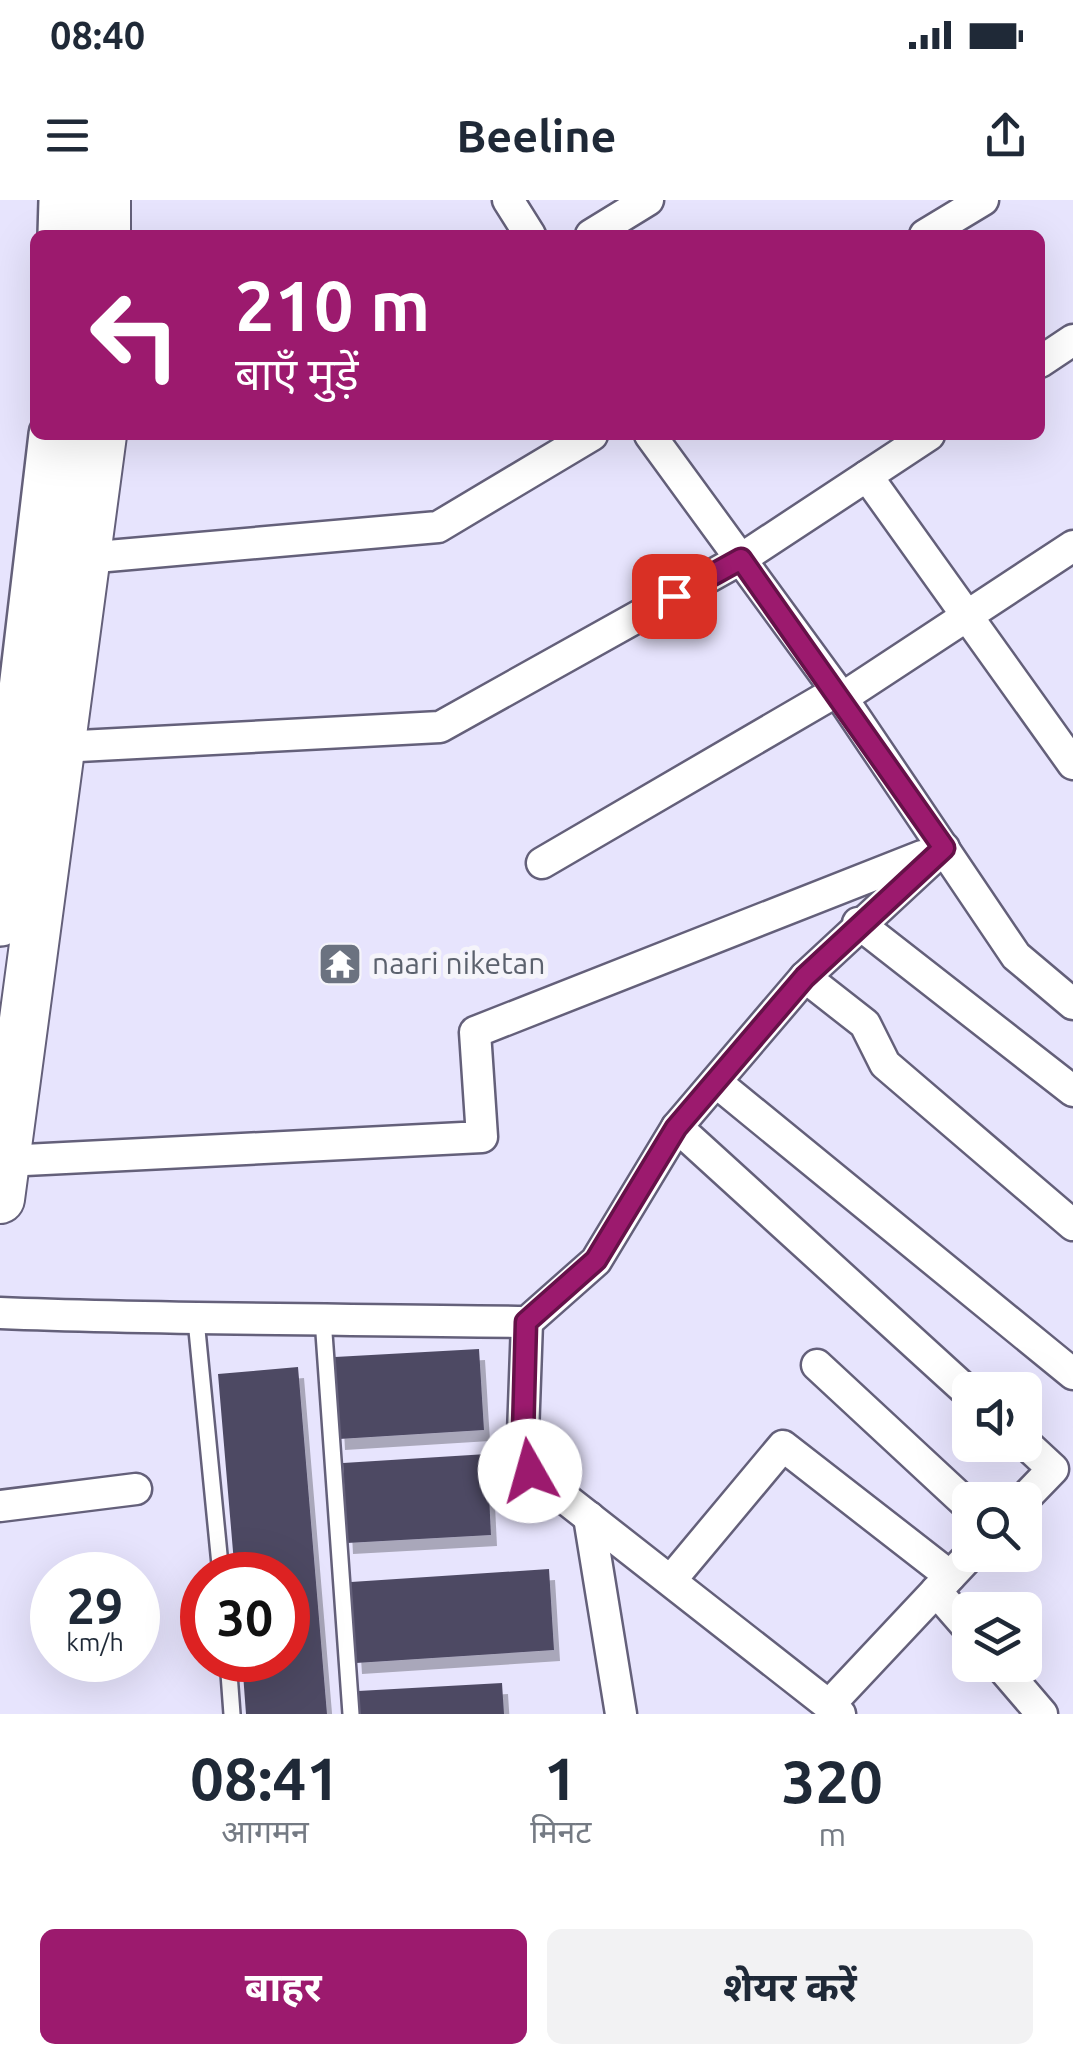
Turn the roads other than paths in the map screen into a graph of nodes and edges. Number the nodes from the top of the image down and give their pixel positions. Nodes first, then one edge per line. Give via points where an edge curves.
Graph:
1 (67, 200) edge
2 (106, 200) edge
3 (508, 200) edge
4 (648, 200) edge
5 (983, 200) edge
6 (66, 230) edge
7 (106, 230) edge
8 (527, 230) edge
9 (599, 230) edge
10 (933, 230) edge
11 (1073, 340) edge
12 (1045, 359) edge
13 (57, 440) edge
14 (101, 440) edge
15 (584, 440) edge
16 (654, 440) edge
17 (921, 440) edge
18 (867, 476) junction
19 (1073, 546) edge
20 (86, 558) junction
21 (741, 559) junction
22 (968, 618) junction
23 (839, 694) junction
24 (60, 746) junction
25 (1073, 764) edge
26 (944, 848) junction
27 (542, 863) dead end
28 (0, 918) edge
29 (858, 924) junction
30 (805, 977) junction
31 (1073, 1004) edge
32 (716, 1082) junction
33 (1073, 1092) edge
34 (676, 1128) junction
35 (2, 1180) edge
36 (1073, 1225) edge
37 (0, 1313) edge
38 (323, 1319) junction
39 (196, 1320) junction
40 (526, 1322) junction
41 (817, 1365) dead end
42 (1073, 1374) edge
43 (952, 1378) edge
44 (1063, 1460) edge
45 (1041, 1482) edge
46 (136, 1489) dead end
47 (952, 1490) edge
48 (0, 1506) edge
49 (589, 1517) junction
50 (219, 1552) edge
51 (952, 1574) edge
52 (671, 1580) junction
53 (230, 1682) edge
54 (1015, 1682) edge
55 (835, 1709) edge
56 (232, 1714) edge
57 (351, 1714) edge
58 (621, 1714) edge
59 (1042, 1714) edge

1 - 6 highway
2 - 7 main road
3 - 8 street
4 - 9 street
5 - 10 street
11 - 12 street
13 - 28 highway
14 - 20 main road
15 - 20 street via 438,527
16 - 21 street
17 - 18 street
18 - 21 street
18 - 22 street
19 - 22 street
20 - 24 main road
21 - 23 street
21 - 24 street via 440,727
22 - 23 street
22 - 25 street
23 - 26 street
23 - 27 street
24 - 35 main road
26 - 29 street
26 - 31 street via 1016,956
26 - 35 street via 475,1032 482,1137
29 - 30 street
29 - 33 street
30 - 32 street
30 - 36 street via 865,1024 884,1064
32 - 34 street
32 - 42 street
34 - 40 street via 596,1260
34 - 43 street
37 - 39 street
38 - 39 street
38 - 40 street
38 - 57 lane
39 - 50 lane
40 - 49 street via 523,1434 530,1471
41 - 47 street
44 - 45 street
46 - 48 street
49 - 52 street
49 - 58 street
51 - 52 street via 783,1446
51 - 55 street
52 - 55 street
53 - 56 lane
54 - 59 street

